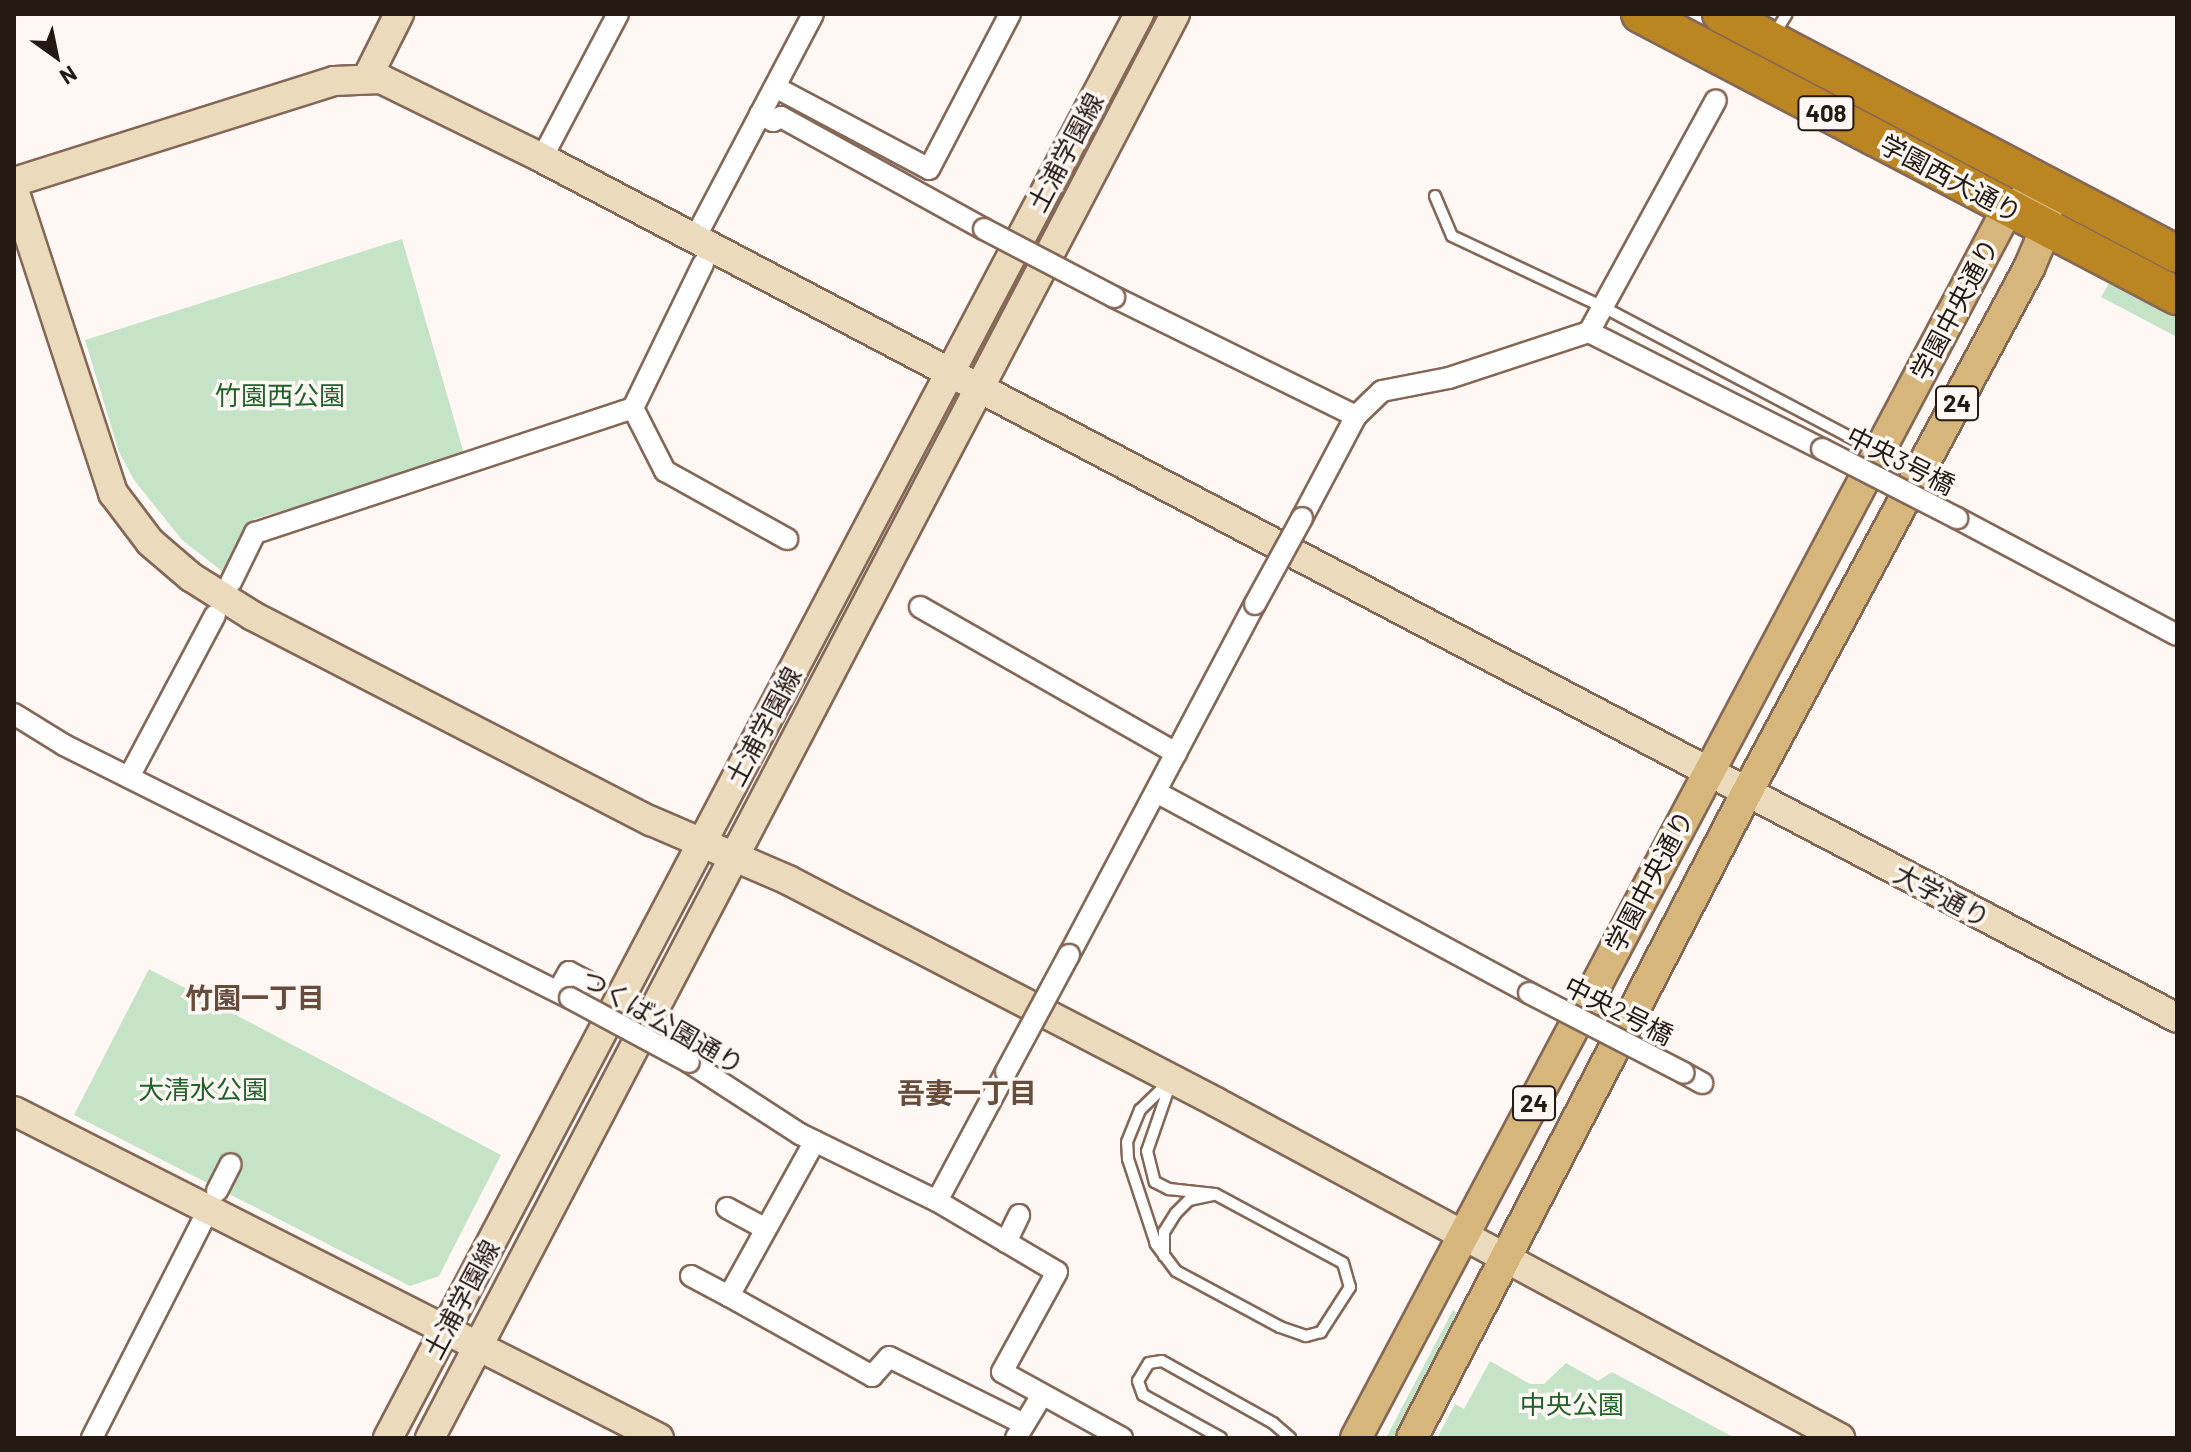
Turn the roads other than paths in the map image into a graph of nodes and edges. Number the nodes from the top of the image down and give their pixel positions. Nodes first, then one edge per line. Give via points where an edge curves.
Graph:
1 (399, 14) edge
2 (618, 14) edge
3 (813, 14) edge
4 (1010, 14) edge
5 (1139, 14) edge
6 (1175, 14) edge
7 (1640, 14) edge
8 (1721, 14) edge
9 (1779, 27) edge
10 (368, 76) junction
11 (775, 87) junction
12 (1716, 100) dead end
13 (760, 114) junction
14 (542, 158) junction
15 (14, 182) edge
16 (2047, 188) junction
17 (14, 190) edge
18 (1435, 196) dead end
19 (2008, 208) junction
20 (2046, 228) junction
21 (698, 252) junction
22 (2177, 254) edge
23 (2177, 296) edge
24 (1603, 307) junction
25 (1589, 332) junction
26 (947, 372) junction
27 (979, 389) junction
28 (633, 408) junction
29 (1356, 416) junction
30 (1878, 452) junction
31 (787, 539) dead end
32 (231, 582) dead end
33 (920, 607) dead end
34 (215, 615) dead end
35 (2177, 635) edge
36 (14, 714) edge
37 (1176, 753) junction
38 (1707, 773) junction
39 (129, 777) junction
40 (1156, 792) junction
41 (1746, 794) junction
42 (702, 842) junction
43 (736, 856) junction
44 (588, 982) dead end
45 (564, 995) junction
46 (2177, 1018) edge
47 (1693, 1078) dead end
48 (1172, 1079) junction
49 (14, 1111) edge
50 (815, 1141) junction
51 (231, 1164) dead end
52 (217, 1191) dead end
53 (1215, 1194) junction
54 (937, 1201) junction
55 (727, 1208) dead end
56 (1019, 1215) dead end
57 (202, 1222) dead end
58 (766, 1229) junction
59 (1466, 1235) junction
60 (1006, 1242) junction
61 (1507, 1257) junction
62 (1164, 1258) junction
63 (691, 1276) dead end
64 (729, 1296) junction
65 (445, 1330) junction
66 (477, 1347) junction
67 (1042, 1395) junction
68 (1020, 1431) edge
69 (1275, 1434) edge
70 (92, 1438) edge
71 (388, 1438) edge
72 (430, 1438) edge
73 (659, 1438) edge
74 (1122, 1438) edge
75 (1221, 1438) edge
76 (1290, 1438) edge
77 (1356, 1438) edge
78 (1412, 1438) edge
79 (1840, 1438) edge

1 - 10 street
2 - 14 street
3 - 11 street
4 - 11 street via 929,169
5 - 26 street, 土浦学園線
6 - 27 street, 土浦学園線
7 - 19 highway, 学園西大通り / 408
8 - 9 highway, 学園西大通り / 408
9 - 16 highway, 学園西大通り / 408
10 - 14 street, 大学通り via 401,87
10 - 15 street via 320,85
11 - 13 street
12 - 24 street
13 - 21 street
13 - 29 street, bridge via 773,121 781,117 1114,297
14 - 21 street, 大学通り
16 - 19 main road, 学園中央通り
16 - 20 main road, 学園中央通り / 24
16 - 22 highway, 学園西大通り / 408
17 - 42 street via 100,464 113,493 150,542 191,577 243,610 651,821
18 - 24 lane via 1452,236
19 - 20 highway, 学園西大通り / 408
19 - 30 main road, 学園中央通り / 24
20 - 23 highway, 学園西大通り / 408
20 - 41 main road, 学園中央通り / 24
21 - 26 street, 大学通り
21 - 28 street
24 - 25 street
24 - 30 lane
25 - 29 street via 1449,378 1382,391
25 - 35 street, 中央3号橋, bridge
26 - 27 street, 大学通り
26 - 42 street, 土浦学園線
27 - 38 street, 大学通り
27 - 43 street, 土浦学園線
28 - 31 street via 665,471
28 - 32 street via 255,533
29 - 37 street, bridge
30 - 38 main road, 学園中央通り / 24
33 - 37 street
34 - 39 street
36 - 39 street, つくば公園通り
37 - 40 street
38 - 41 street, 大学通り
38 - 59 main road, 学園中央通り / 24
39 - 45 street, つくば公園通り
40 - 47 street, 中央2号橋, bridge
40 - 54 street, bridge
41 - 46 street, 大学通り
41 - 61 main road, 学園中央通り / 24
42 - 43 street
42 - 65 street, 土浦学園線
43 - 48 street
43 - 66 street, 土浦学園線
44 - 45 street via 569,972
45 - 50 street, つくば公園通り, bridge via 689,1062
48 - 53 lane via 1152,1130 1148,1164 1161,1187
48 - 59 street
48 - 62 lane via 1140,1110 1127,1142 1149,1229
49 - 65 street
50 - 54 street, つくば公園通り
50 - 58 street
51 - 52 street
53 - 62 lane via 1189,1200 1176,1213 1164,1232
53 - 62 lane via 1343,1263 1350,1287 1331,1323 1321,1332 1293,1334 1176,1271
54 - 60 street, つくば公園通り
55 - 58 street
56 - 60 street
57 - 70 street
58 - 64 street
59 - 61 street
59 - 77 main road, 学園中央通り / 24
60 - 67 street, つくば公園通り via 1057,1272 1002,1372
61 - 78 main road, 学園中央通り / 24
61 - 79 street
63 - 64 street
64 - 68 street via 872,1376 889,1357
65 - 66 street
65 - 71 street, 土浦学園線
66 - 72 street, 土浦学園線
66 - 73 street
67 - 68 street
67 - 74 street, つくば公園通り
69 - 75 lane via 1273,1423 1162,1361 1149,1363 1138,1381 1143,1395
69 - 76 lane

